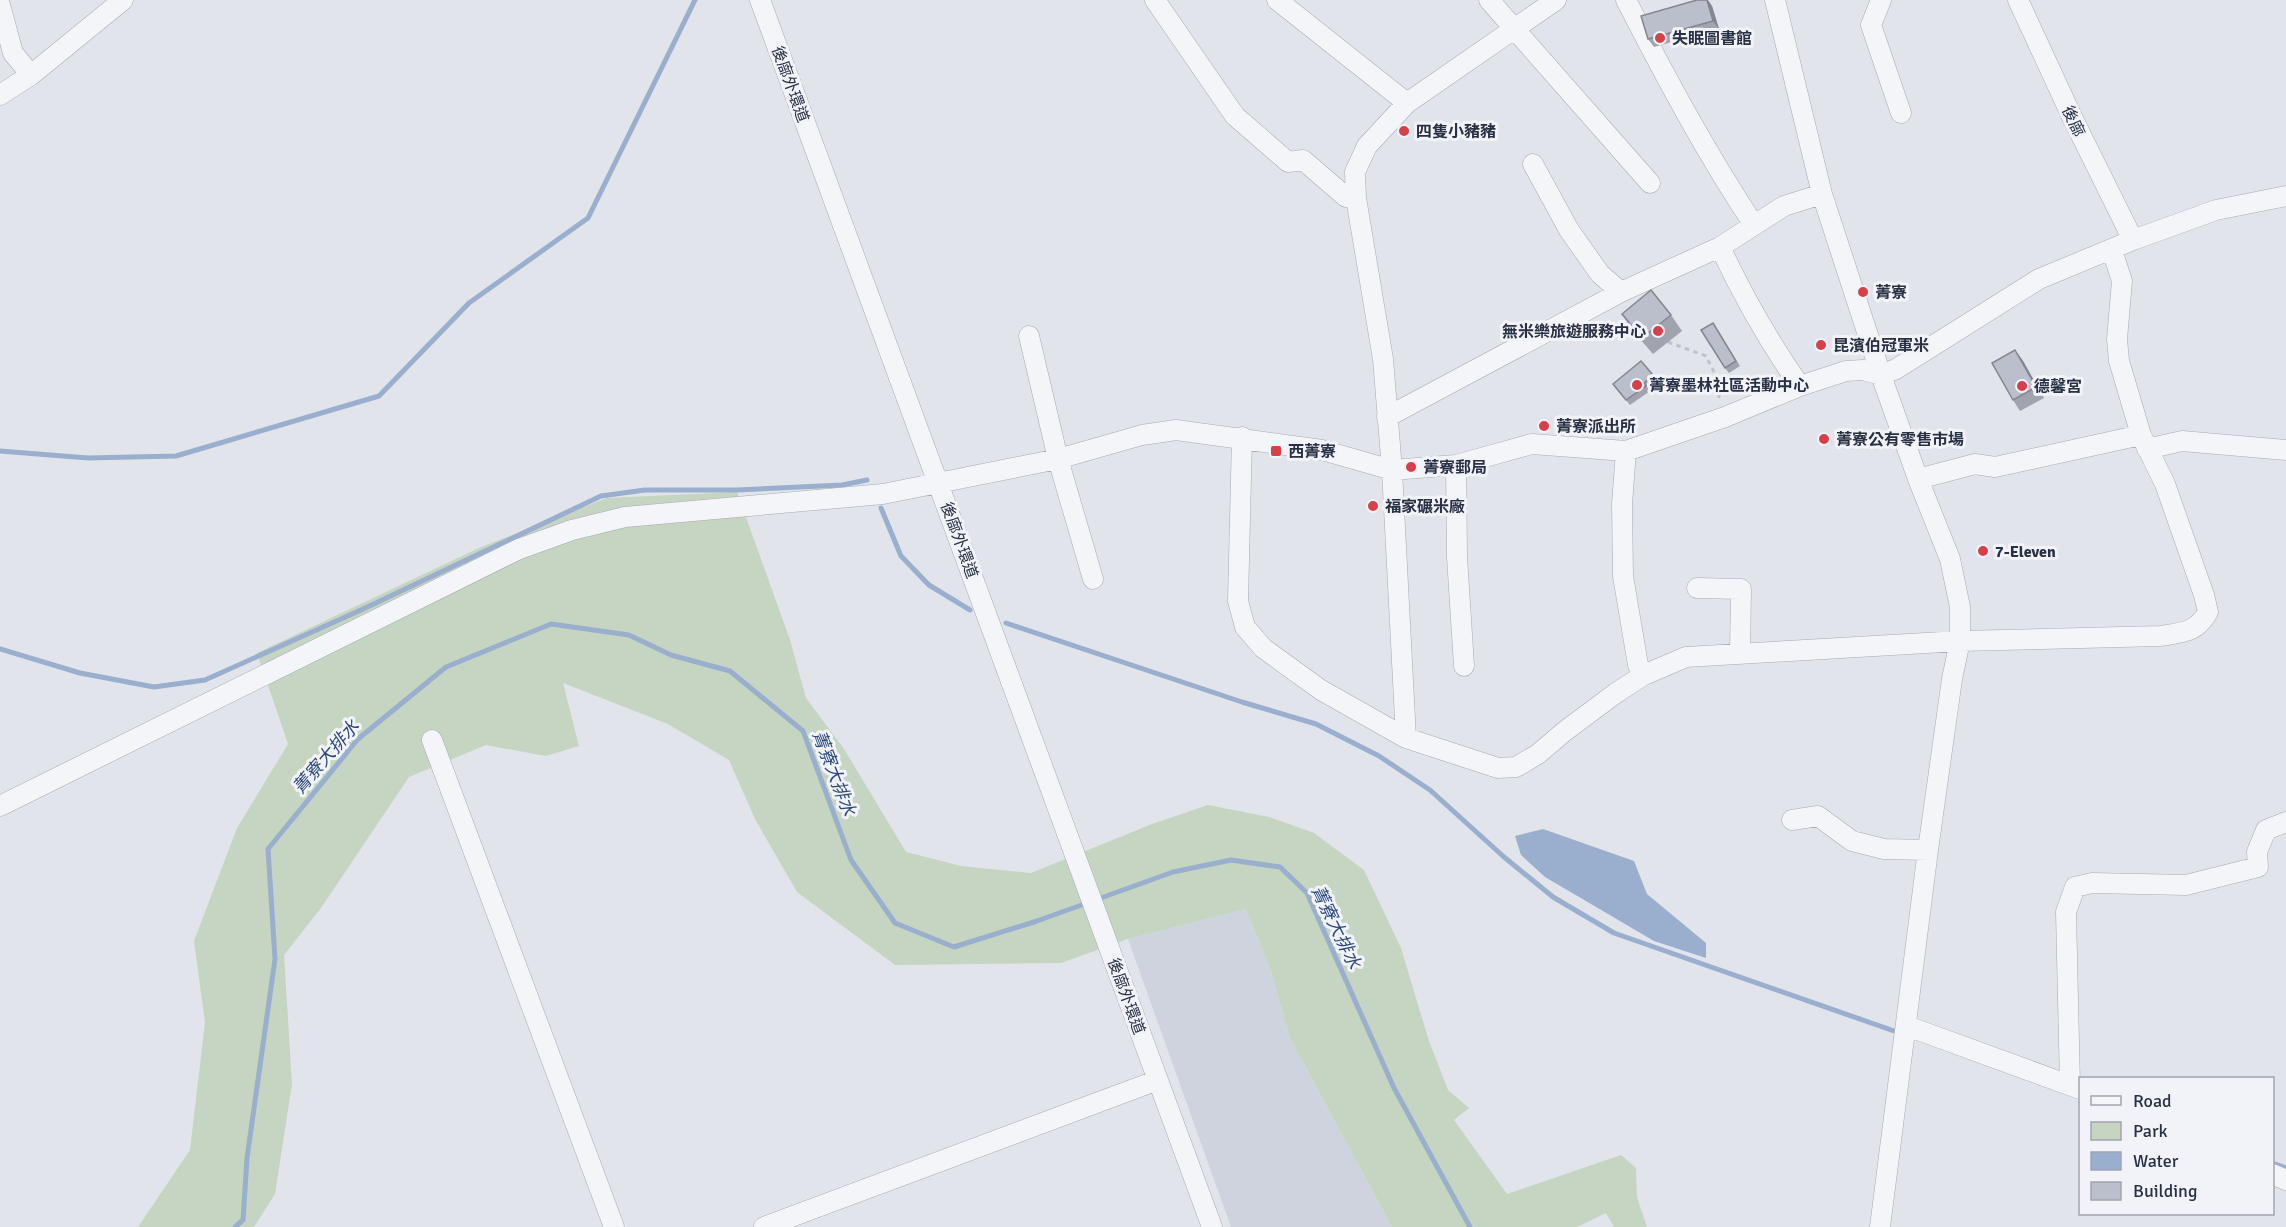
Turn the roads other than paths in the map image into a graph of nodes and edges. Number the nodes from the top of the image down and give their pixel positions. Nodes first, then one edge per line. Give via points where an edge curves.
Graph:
1 (123, 0) edge
2 (760, 0) edge
3 (1155, 0) edge
4 (1277, 0) edge
5 (1489, 0) edge
6 (1556, 0) edge
7 (1626, 0) edge
8 (1775, 0) edge
9 (1881, 0) edge
10 (2018, 0) edge
11 (0, 5) edge
12 (1513, 28) junction
13 (31, 75) junction
14 (0, 95) edge
15 (1407, 103) junction
16 (1901, 113) dead end
17 (1533, 164) dead end
18 (1650, 183) dead end
19 (1822, 194) junction
20 (2286, 196) edge
21 (1356, 198) junction
22 (1754, 225) junction
23 (2133, 240) junction
24 (1720, 247) junction
25 (2112, 250) junction
26 (1621, 292) junction
27 (1029, 336) dead end
28 (1881, 375) junction
29 (1800, 386) junction
30 (1387, 417) junction
31 (1242, 437) junction
32 (2144, 442) junction
33 (2286, 450) edge
34 (1626, 451) junction
35 (1058, 459) junction
36 (1456, 465) junction
37 (1392, 470) junction
38 (1918, 479) junction
39 (939, 484) junction
40 (1094, 579) dead end
41 (1697, 588) dead end
42 (1960, 641) junction
43 (1740, 653) junction
44 (1464, 666) dead end
45 (1644, 675) junction
46 (1406, 738) junction
47 (432, 740) dead end
48 (0, 806) edge
49 (1792, 820) dead end
50 (2286, 822) edge
51 (1928, 850) junction
52 (1907, 1026) junction
53 (1158, 1080) junction
54 (2075, 1087) edge
55 (614, 1227) edge
56 (764, 1227) edge
57 (1212, 1227) edge
58 (1880, 1227) edge

1 - 13 street
2 - 39 street, 後廍外環道
3 - 21 street via 1235,116 1288,162 1303,160 1346,197
4 - 15 street
5 - 12 street
6 - 12 street
7 - 22 street via 1727,185
8 - 19 street
9 - 16 street via 1871,25
10 - 23 street, 後廍
11 - 13 street via 13,53
12 - 15 street
12 - 18 street
13 - 14 street
15 - 21 street via 1367,146 1355,172
17 - 26 street via 1569,230 1600,274
19 - 22 street via 1784,206
19 - 28 street
20 - 23 street via 2216,210
21 - 30 street via 1382,349
22 - 24 street
23 - 25 street
24 - 26 street
24 - 29 street via 1740,290
25 - 28 street via 2039,279
25 - 32 street via 2122,281 2116,339 2119,361
26 - 30 street
27 - 35 street
28 - 29 street via 1846,371
28 - 38 street
29 - 34 street
30 - 37 street
31 - 35 street via 1176,430 1142,435
31 - 37 street via 1322,450
31 - 46 street via 1238,602 1245,627 1263,648 1321,690
32 - 33 street via 2182,441
32 - 38 street via 1995,467 1975,464
32 - 42 street via 2164,484 2204,595 2208,612 2201,624 2190,631 2161,636
34 - 36 street via 1532,444
34 - 45 street via 1623,576 1638,665
35 - 39 street
35 - 40 street
36 - 37 street
36 - 44 street via 1456,557
37 - 46 street
38 - 42 street via 1950,559 1960,607
39 - 48 street via 883,494 625,518 572,530 519,549
39 - 53 street, 後廍外環道
41 - 43 street via 1741,589
42 - 43 street
42 - 51 street
43 - 45 street via 1686,657
45 - 46 street via 1516,767 1498,768
47 - 55 street
49 - 51 street via 1818,816 1852,841 1884,849
50 - 54 street via 2266,830 2257,852 2258,867 2186,885 2092,883 2075,887 2066,912
51 - 52 street
52 - 54 street
52 - 58 street
53 - 56 street
53 - 57 street, 後廍外環道

